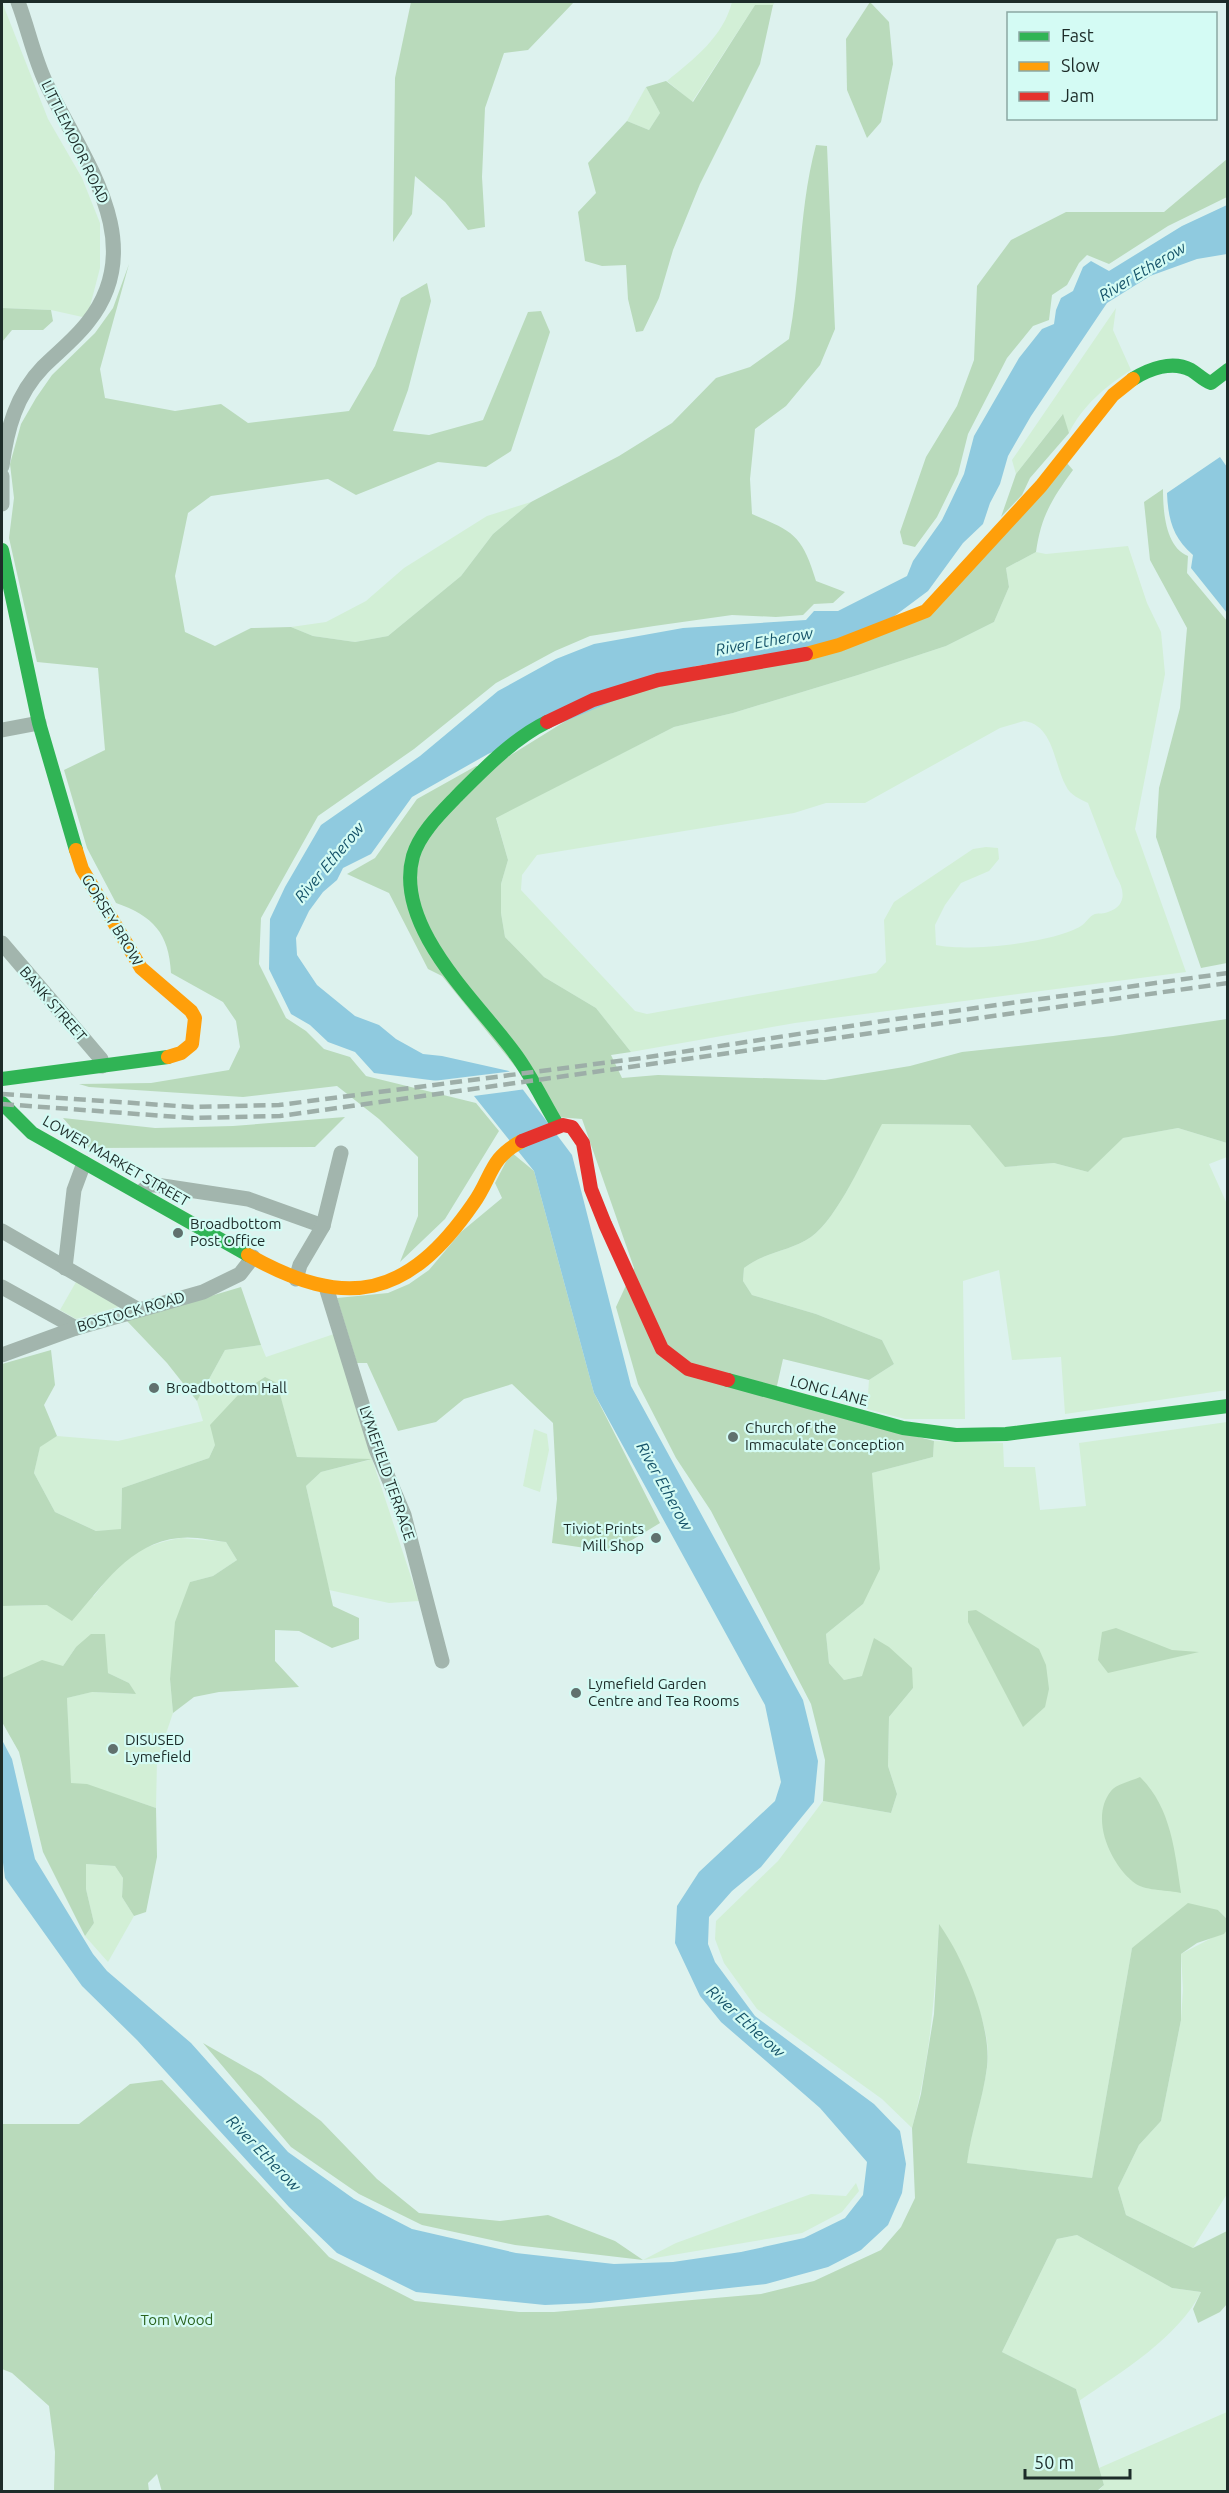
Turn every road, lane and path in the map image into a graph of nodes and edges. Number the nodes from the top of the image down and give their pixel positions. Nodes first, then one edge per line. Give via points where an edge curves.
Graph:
1 (18, 2) edge
2 (1227, 370) edge
3 (2, 466) edge
4 (2, 476) edge
5 (2, 504) edge
6 (2, 550) edge
7 (39, 723) junction
8 (2, 730) edge
9 (2, 943) edge
10 (102, 1066) junction
11 (2, 1079) edge
12 (2, 1103) edge
13 (555, 1127) junction
14 (341, 1153) dead end
15 (84, 1163) junction
16 (140, 1193) junction
17 (324, 1226) junction
18 (2, 1231) edge
19 (253, 1257) junction
20 (64, 1268) junction
21 (296, 1279) junction
22 (2, 1287) edge
23 (326, 1287) junction
24 (137, 1309) junction
25 (76, 1328) junction
26 (2, 1355) edge
27 (1227, 1406) edge
28 (442, 1661) dead end

1 - 3 street, LITTLEMOOR ROAD via 45,81 104,200 114,249 111,282 102,303 87,324 41,369 11,415
2 - 13 street via 1211,383 1178,367 1145,371 1126,382 1041,486 926,611 799,656 658,680 593,700 539,726 485,768 434,820 413,855 410,887 423,930 440,960 517,1056
4 - 5 street
6 - 7 street, GORSEY BROW
7 - 8 street
7 - 10 street, GORSEY BROW via 82,869 141,968 195,1018 192,1044 181,1053 160,1060
9 - 10 street, BANK STREET via 101,1059
10 - 11 street, GORSEY BROW
12 - 15 street, LOWER MARKET STREET via 32,1132
13 - 23 street, LOWER MARKET STREET via 505,1151 447,1239 415,1269 382,1286
13 - 27 street, LONG LANE via 572,1127 578,1133 591,1188 645,1315 662,1348 688,1369 903,1428 956,1435 1018,1433
14 - 17 street
15 - 16 street, LOWER MARKET STREET
15 - 20 street via 74,1190
16 - 17 street via 149,1185 156,1185 248,1199
16 - 19 street, LOWER MARKET STREET
17 - 21 street via 300,1265
18 - 20 street
19 - 21 street, LOWER MARKET STREET
19 - 24 street, BOSTOCK ROAD via 240,1274 203,1292
20 - 24 street
21 - 23 street, LOWER MARKET STREET
22 - 25 street
23 - 28 street, LYMEFIELD TERRACE via 376,1449 404,1515
24 - 25 street, BOSTOCK ROAD
25 - 26 street, BOSTOCK ROAD

